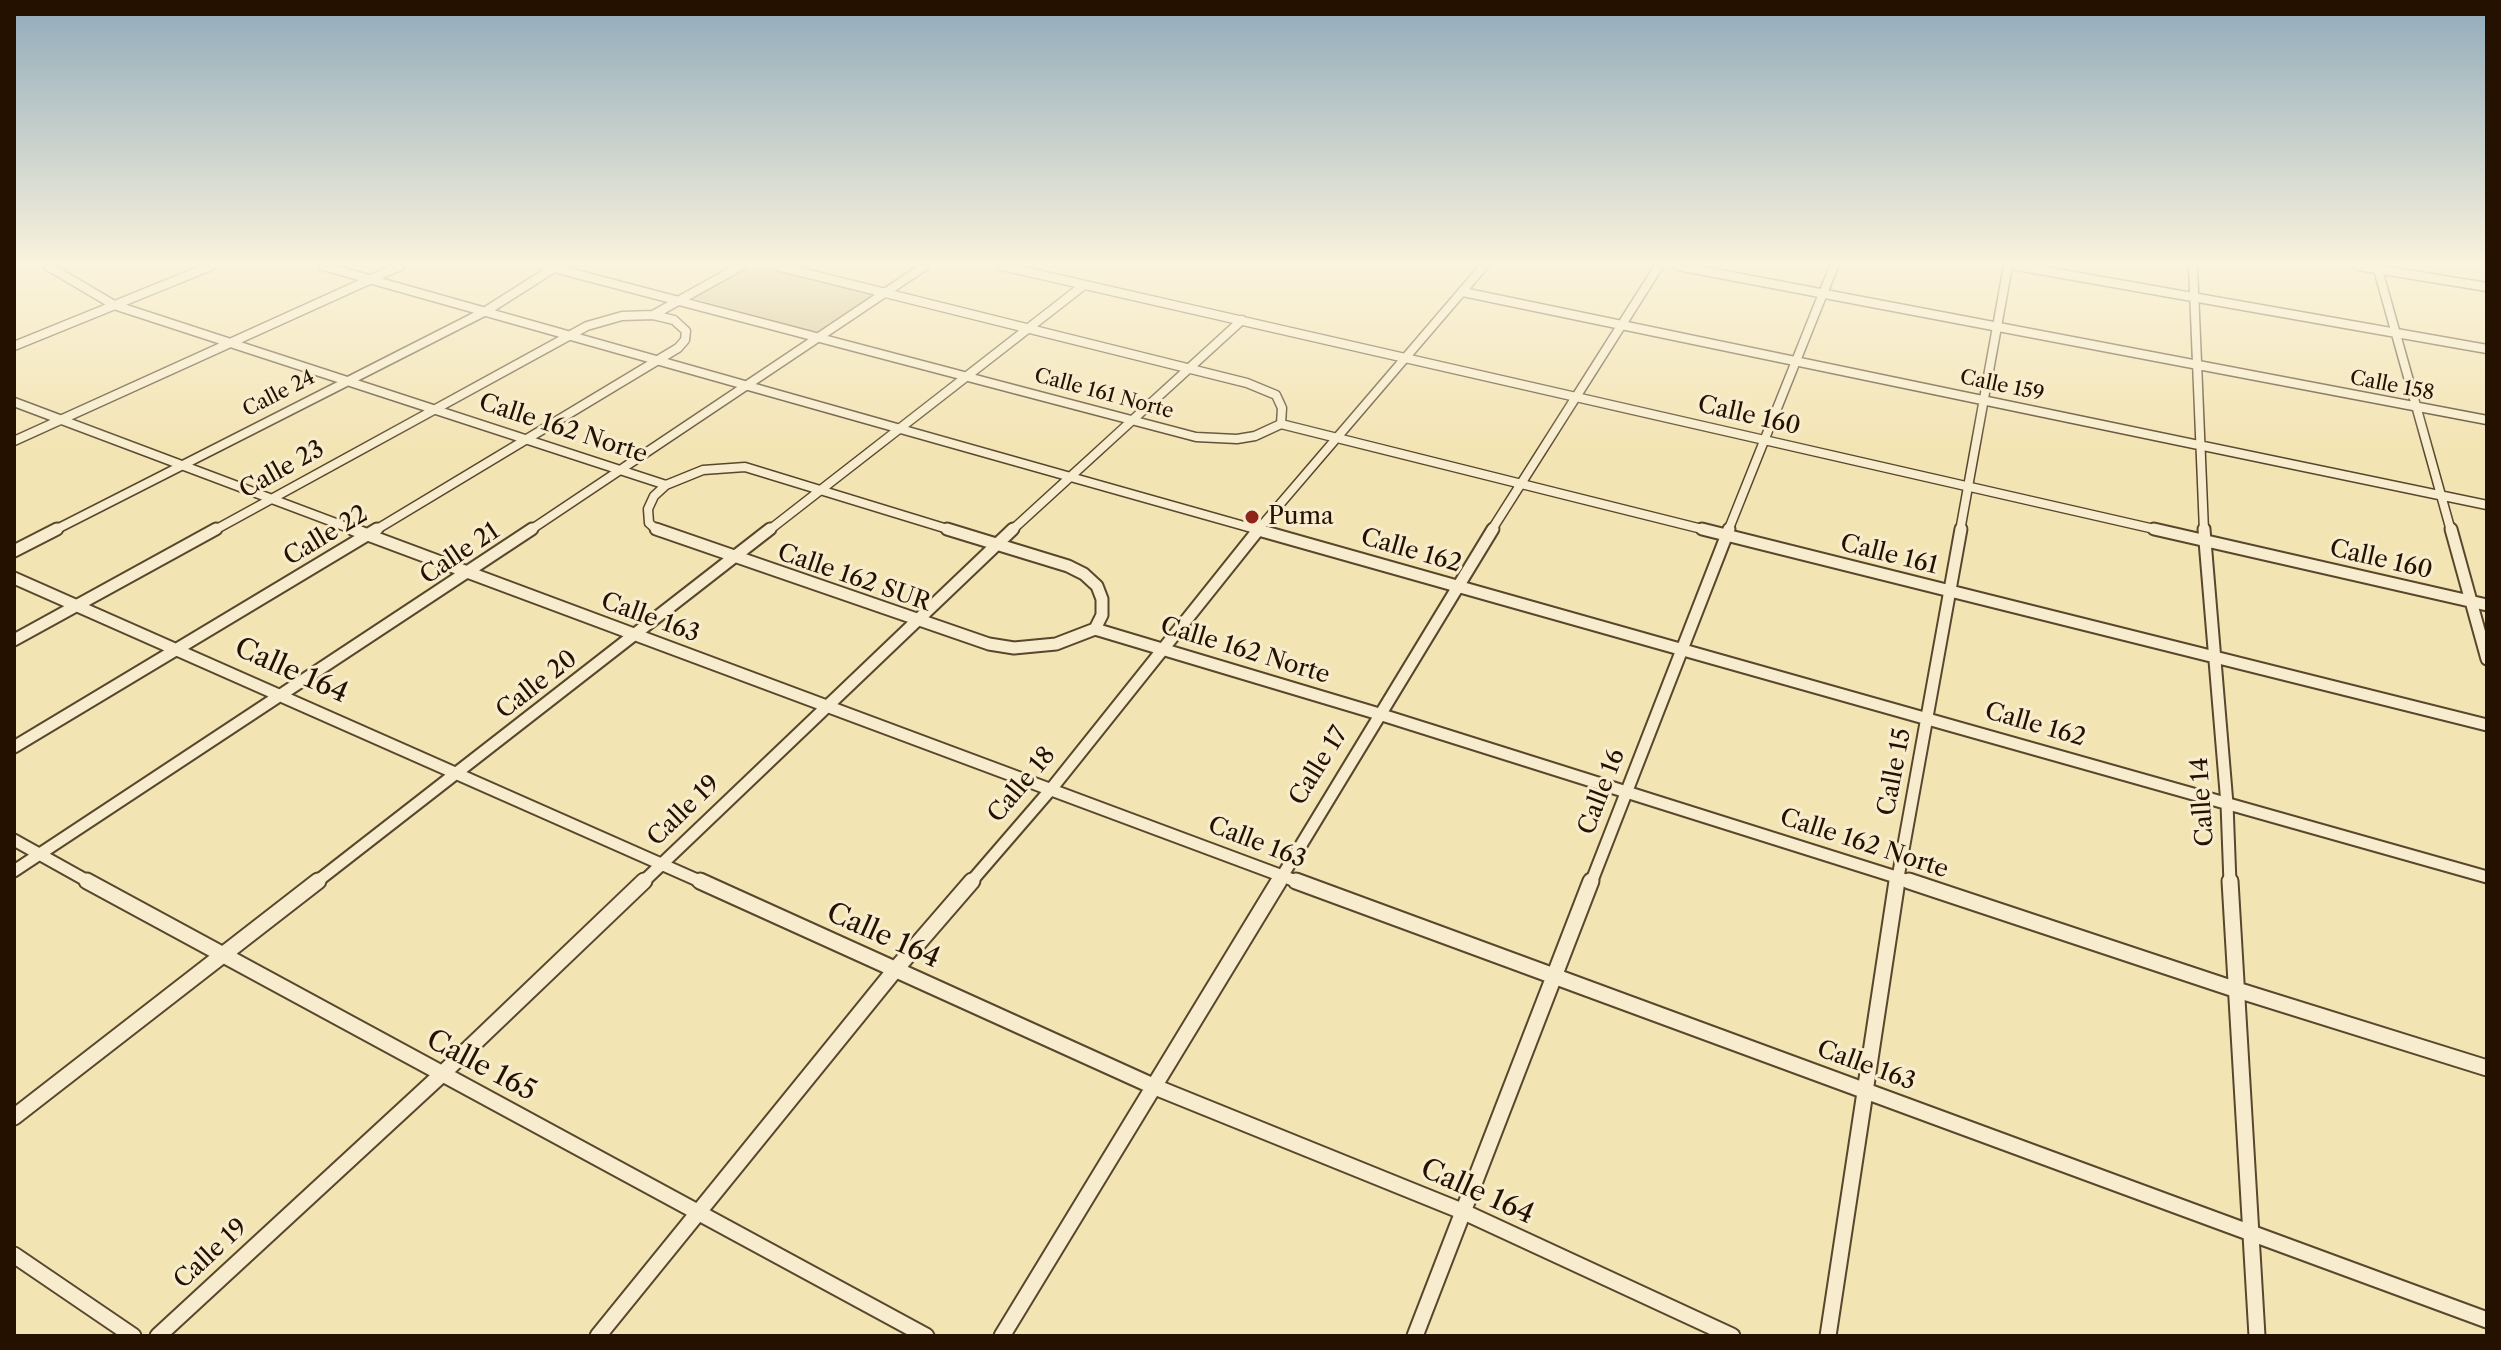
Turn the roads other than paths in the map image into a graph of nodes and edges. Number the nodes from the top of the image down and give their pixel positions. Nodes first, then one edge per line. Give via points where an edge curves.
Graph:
1 (55, 329) edge
2 (187, 329) edge
3 (260, 329) edge
4 (449, 329) edge
5 (548, 329) edge
6 (583, 329) edge
7 (684, 329) edge
8 (791, 329) edge
9 (828, 329) edge
10 (1027, 329) joint
11 (1232, 329) edge
12 (1280, 329) edge
13 (1432, 329) edge
14 (1620, 329) edge
15 (1637, 329) edge
16 (1809, 329) edge
17 (1996, 329) edge
18 (2011, 329) edge
19 (2196, 329) edge
20 (2374, 329) edge
21 (2395, 329) edge
22 (2396, 333) junction
23 (569, 335) junction
24 (818, 336) junction
25 (229, 343) junction
26 (14, 346) edge
27 (2487, 349) edge
28 (1406, 359) junction
29 (659, 360) junction
30 (1797, 361) junction
31 (2196, 365) junction
32 (1188, 368) junction
33 (965, 376) junction
34 (344, 381) junction
35 (748, 387) junction
36 (1575, 397) junction
37 (1986, 401) junction
38 (14, 402) edge
39 (2418, 407) junction
40 (433, 409) junction
41 (61, 420) junction
42 (1133, 420) junction
43 (2487, 420) edge
44 (1281, 424) junction
45 (900, 429) junction
46 (1338, 438) junction
47 (525, 439) junction
48 (1766, 440) junction
49 (14, 441) edge
50 (2199, 446) junction
51 (182, 464) junction
52 (622, 470) junction
53 (1069, 478) junction
54 (1520, 484) junction
55 (666, 485) junction
56 (1968, 485) junction
57 (823, 489) junction
58 (2442, 496) junction
59 (271, 498) junction
60 (2487, 505) edge
61 (1259, 529) junction
62 (1726, 535) junction
63 (366, 536) junction
64 (2204, 540) junction
65 (996, 545) junction
66 (14, 551) edge
67 (732, 558) junction
68 (466, 573) junction
69 (14, 578) edge
70 (1457, 587) junction
71 (1950, 591) junction
72 (2473, 602) junction
73 (77, 605) junction
74 (2487, 605) edge
75 (918, 621) junction
76 (1095, 629) junction
77 (636, 636) junction
78 (14, 640) edge
79 (178, 648) junction
80 (1164, 649) junction
81 (1681, 649) junction
82 (2212, 657) junction
83 (2487, 659) edge
84 (283, 696) junction
85 (827, 708) junction
86 (1379, 714) junction
87 (1928, 717) junction
88 (2487, 725) edge
89 (14, 747) edge
90 (456, 775) junction
91 (1052, 788) junction
92 (1625, 792) junction
93 (2227, 804) junction
94 (14, 840) edge
95 (40, 854) junction
96 (663, 864) junction
97 (14, 871) edge
98 (1280, 875) junction
99 (1898, 877) junction
100 (2487, 877) edge
101 (220, 955) junction
102 (895, 970) junction
103 (1556, 975) junction
104 (2234, 989) junction
105 (2487, 1068) edge
106 (441, 1075) junction
107 (1155, 1087) junction
108 (1865, 1089) junction
109 (14, 1117) edge
110 (1464, 1212) junction
111 (701, 1213) junction
112 (2251, 1232) junction
113 (14, 1255) edge
114 (2487, 1320) edge
115 (133, 1336) edge
116 (158, 1336) edge
117 (598, 1336) edge
118 (926, 1336) edge
119 (1002, 1336) edge
120 (1415, 1336) edge
121 (1732, 1336) edge
122 (1828, 1336) edge
123 (2257, 1336) edge

1 - 26 street
2 - 25 street, Calle 162 Norte
3 - 25 street
4 - 34 street, Calle 24
5 - 23 street, Calle 162
6 - 23 street, Calle 23
7 - 29 street, Calle 22 via 685,340
8 - 24 street, Calle 161 Norte
9 - 24 street, Calle 21
10 - 32 street
10 - 33 street, Calle 20
11 - 32 street, Calle 19
12 - 28 street, Calle 160
13 - 28 street, Calle 18
14 - 36 street, Calle 17
15 - 30 street, Calle 159
16 - 30 street, Calle 16
17 - 37 street, Calle 15
18 - 31 street, Calle 158
19 - 31 street, Calle 14
20 - 22 street
21 - 22 street
22 - 27 street
22 - 39 street
23 - 29 street, Calle 162
23 - 40 street, Calle 23
24 - 33 street, Calle 161 Norte
24 - 35 street, Calle 21
25 - 34 street, Calle 162 Norte
25 - 41 street
28 - 36 street, Calle 160
28 - 46 street, Calle 18
29 - 35 street, Calle 162
29 - 47 street, Calle 22
30 - 37 street, Calle 159
30 - 48 street, Calle 16
31 - 39 street, Calle 158
31 - 50 street, Calle 14
32 - 42 street, Calle 19
32 - 44 street via 1276,395
33 - 42 street, Calle 161 Norte
33 - 45 street, Calle 20
34 - 40 street, Calle 162 Norte
34 - 51 street, Calle 24
35 - 45 street, Calle 162
35 - 52 street, Calle 21
36 - 48 street, Calle 160
36 - 54 street, Calle 17
37 - 50 street, Calle 159
37 - 56 street, Calle 15
38 - 41 street, Calle 163
39 - 43 street, Calle 158
39 - 58 street
40 - 47 street, Calle 162 Norte
40 - 59 street, Calle 23
41 - 49 street
41 - 51 street, Calle 163
42 - 44 street, Calle 161 Norte via 1216,440 1255,436
42 - 53 street, Calle 19
44 - 46 street, Calle 161
45 - 53 street, Calle 162
45 - 57 street, Calle 20
46 - 54 street, Calle 161
46 - 61 street, Calle 18
47 - 52 street, Calle 162 Norte
47 - 63 street, Calle 22
48 - 56 street, Calle 160
48 - 62 street, Calle 16
50 - 58 street, Calle 159
50 - 64 street, Calle 14
51 - 59 street, Calle 163
51 - 66 street, Calle 24
52 - 55 street, Calle 162 Norte
52 - 68 street, Calle 21
53 - 61 street, Calle 162
53 - 65 street, Calle 19
54 - 62 street, Calle 161
54 - 70 street, Calle 17
55 - 57 street, Calle 162 Norte via 703,470 745,467
55 - 67 street, Calle 162 SUR via 648,509 649,523 659,532
56 - 64 street, Calle 160
56 - 71 street, Calle 15
57 - 65 street, Calle 162 Norte
57 - 67 street, Calle 20
58 - 60 street, Calle 159
58 - 72 street
59 - 63 street, Calle 163
59 - 73 street, Calle 23
61 - 70 street, Calle 162
61 - 80 street, Calle 18
62 - 71 street, Calle 161
62 - 81 street, Calle 16
63 - 68 street, Calle 163
63 - 79 street, Calle 22
64 - 72 street, Calle 160
64 - 82 street, Calle 14
65 - 75 street, Calle 19
65 - 76 street, Calle 162 Norte via 1084,574 1102,599
67 - 75 street, Calle 162 SUR
67 - 77 street, Calle 20
68 - 77 street, Calle 163
68 - 84 street, Calle 21
69 - 73 street, Calle 164
70 - 81 street, Calle 162
70 - 86 street, Calle 17
71 - 82 street, Calle 161
71 - 87 street, Calle 15
72 - 74 street, Calle 160
72 - 83 street
73 - 78 street, Calle 23
73 - 79 street, Calle 164
75 - 76 street, Calle 162 SUR via 1014,648 1056,644
75 - 85 street, Calle 19
76 - 80 street, Calle 162 Norte
77 - 85 street, Calle 163
77 - 90 street, Calle 20
79 - 84 street, Calle 164
79 - 89 street, Calle 22
80 - 86 street, Calle 162 Norte
80 - 91 street, Calle 18
81 - 87 street, Calle 162
81 - 92 street, Calle 16
82 - 88 street, Calle 161
82 - 93 street, Calle 14
84 - 90 street, Calle 164
84 - 95 street, Calle 21
85 - 91 street, Calle 163
85 - 96 street, Calle 19
86 - 92 street, Calle 162 Norte
86 - 98 street, Calle 17
87 - 93 street, Calle 162
87 - 99 street, Calle 15
90 - 96 street, Calle 164
90 - 101 street, Calle 20
91 - 98 street, Calle 163
91 - 102 street, Calle 18
92 - 99 street, Calle 162 Norte
92 - 103 street, Calle 16
93 - 100 street, Calle 162
93 - 104 street, Calle 14
94 - 95 street, Calle 165
95 - 97 street, Calle 21
95 - 101 street, Calle 165
96 - 102 street, Calle 164
96 - 106 street, Calle 19
98 - 103 street, Calle 163
98 - 107 street, Calle 17
99 - 104 street, Calle 162 Norte
99 - 108 street, Calle 15
101 - 106 street, Calle 165
101 - 109 street, Calle 20
102 - 107 street, Calle 164
102 - 111 street, Calle 18
103 - 108 street, Calle 163
103 - 110 street, Calle 16
104 - 105 street, Calle 162 Norte
104 - 112 street, Calle 14
106 - 111 street, Calle 165
106 - 116 street, Calle 19
107 - 110 street, Calle 164
107 - 119 street, Calle 17
108 - 112 street, Calle 163
108 - 122 street, Calle 15
110 - 120 street, Calle 16
110 - 121 street, Calle 164
111 - 117 street, Calle 18
111 - 118 street, Calle 165
112 - 114 street, Calle 163
112 - 123 street, Calle 14
113 - 115 street

